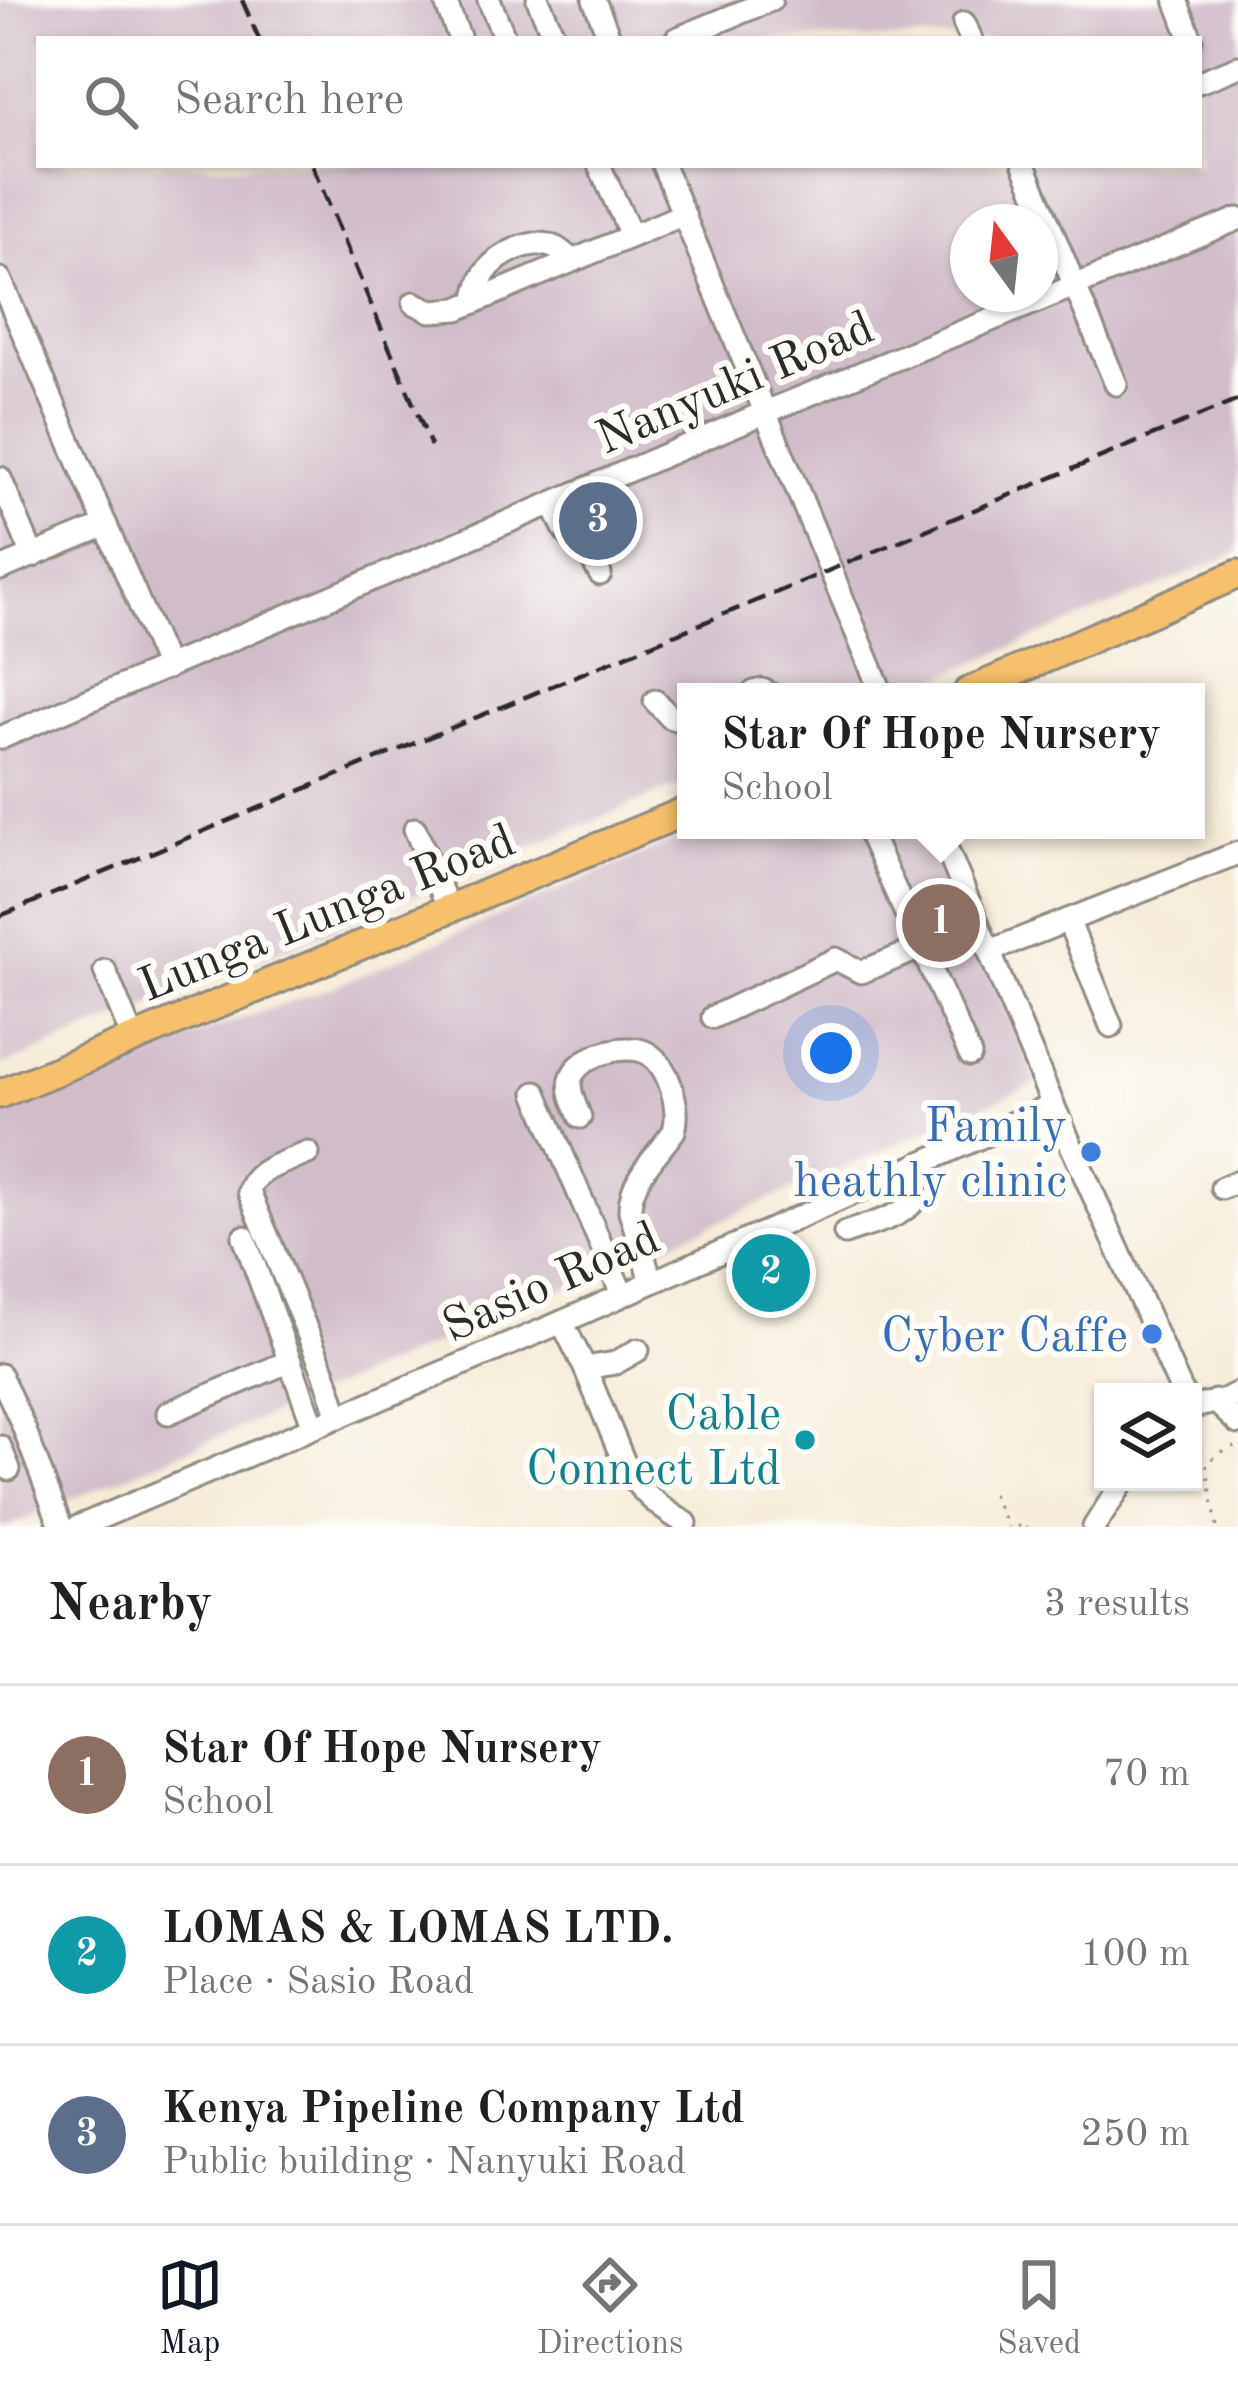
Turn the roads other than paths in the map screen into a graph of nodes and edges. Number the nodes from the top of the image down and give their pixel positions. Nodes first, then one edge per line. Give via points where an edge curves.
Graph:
1 (489, 0) edge
2 (538, 0) edge
3 (594, 0) edge
4 (770, 0) edge
5 (1176, 0) edge
6 (447, 6) dead end
7 (459, 36) edge
8 (504, 36) edge
9 (554, 36) edge
10 (609, 36) edge
11 (683, 36) edge
12 (1190, 36) edge
13 (1238, 67) edge
14 (1202, 73) edge
15 (599, 168) edge
16 (665, 168) edge
17 (1025, 168) edge
18 (684, 214) junction
19 (1238, 219) edge
20 (631, 235) junction
21 (572, 260) junction
22 (0, 279) edge
23 (1074, 286) junction
24 (475, 302) junction
25 (413, 303) dead end
26 (1116, 384) dead end
27 (766, 412) junction
28 (0, 478) edge
29 (552, 504) junction
30 (106, 525) junction
31 (32, 556) junction
32 (0, 569) edge
33 (600, 574) dead end
34 (1238, 574) edge
35 (167, 668) junction
36 (877, 683) edge
37 (989, 683) edge
38 (655, 700) dead end
39 (677, 719) edge
40 (0, 738) edge
41 (677, 815) edge
42 (416, 829) dead end
43 (872, 839) edge
44 (943, 839) edge
45 (1238, 853) edge
46 (449, 909) junction
47 (1068, 920) junction
48 (978, 925) junction
49 (921, 947) junction
50 (990, 950) junction
51 (105, 971) dead end
52 (713, 1017) dead end
53 (1111, 1026) dead end
54 (133, 1039) junction
55 (970, 1055) dead end
56 (536, 1093) dead end
57 (0, 1094) edge
58 (1053, 1106) junction
59 (580, 1117) dead end
60 (308, 1153) dead end
61 (908, 1169) junction
62 (844, 1233) dead end
63 (244, 1238) dead end
64 (651, 1282) junction
65 (622, 1294) junction
66 (562, 1322) junction
67 (638, 1350) dead end
68 (290, 1361) junction
69 (585, 1368) junction
70 (0, 1375) edge
71 (1178, 1383) edge
72 (1238, 1393) edge
73 (1204, 1404) edge
74 (168, 1413) dead end
75 (339, 1417) junction
76 (314, 1427) junction
77 (1236, 1429) edge
78 (0, 1447) edge
79 (9, 1469) dead end
80 (1117, 1491) edge
81 (686, 1523) dead end
82 (61, 1527) edge
83 (78, 1527) edge
84 (1094, 1527) edge

1 - 8 street
2 - 9 street
3 - 10 street
4 - 11 street
5 - 12 street
6 - 7 street
13 - 14 street
15 - 20 street
16 - 18 street
17 - 23 street
18 - 20 street
18 - 27 street
19 - 23 street, Nanyuki Road
20 - 21 street
21 - 24 street
21 - 24 street via 547,245 512,251 482,277
22 - 30 street
23 - 26 street
23 - 27 street, Nanyuki Road
24 - 25 street via 442,312
27 - 29 street, Nanyuki Road
27 - 36 street
28 - 31 street
29 - 33 street
29 - 35 street, Nanyuki Road
30 - 31 street
30 - 35 street
31 - 32 street
34 - 37 main road
35 - 40 street, Nanyuki Road
38 - 39 street
41 - 46 main road, Lunga Lunga Road
42 - 46 street
43 - 49 street
44 - 48 street
45 - 47 street
46 - 54 main road, Lunga Lunga Road
47 - 50 street
47 - 53 street
48 - 49 street
48 - 50 street
49 - 52 street via 861,972 836,958
49 - 55 street
50 - 58 street
51 - 54 street
54 - 57 main road, Lunga Lunga Road
56 - 65 street
58 - 61 street, Sasio Road
58 - 71 street
59 - 64 street via 571,1085 580,1064 626,1049 658,1062 677,1121 629,1201
60 - 75 street via 258,1174 249,1192
61 - 62 street via 914,1204
61 - 64 street, Sasio Road
63 - 68 street
64 - 65 street, Sasio Road
65 - 66 street, Sasio Road
66 - 69 street
66 - 75 street, Sasio Road
67 - 69 street
68 - 74 street
68 - 76 street
69 - 81 street via 628,1472
70 - 82 street
72 - 73 street
73 - 77 street
75 - 76 street, Sasio Road
76 - 83 street, Sasio Road
78 - 79 street
80 - 84 street

